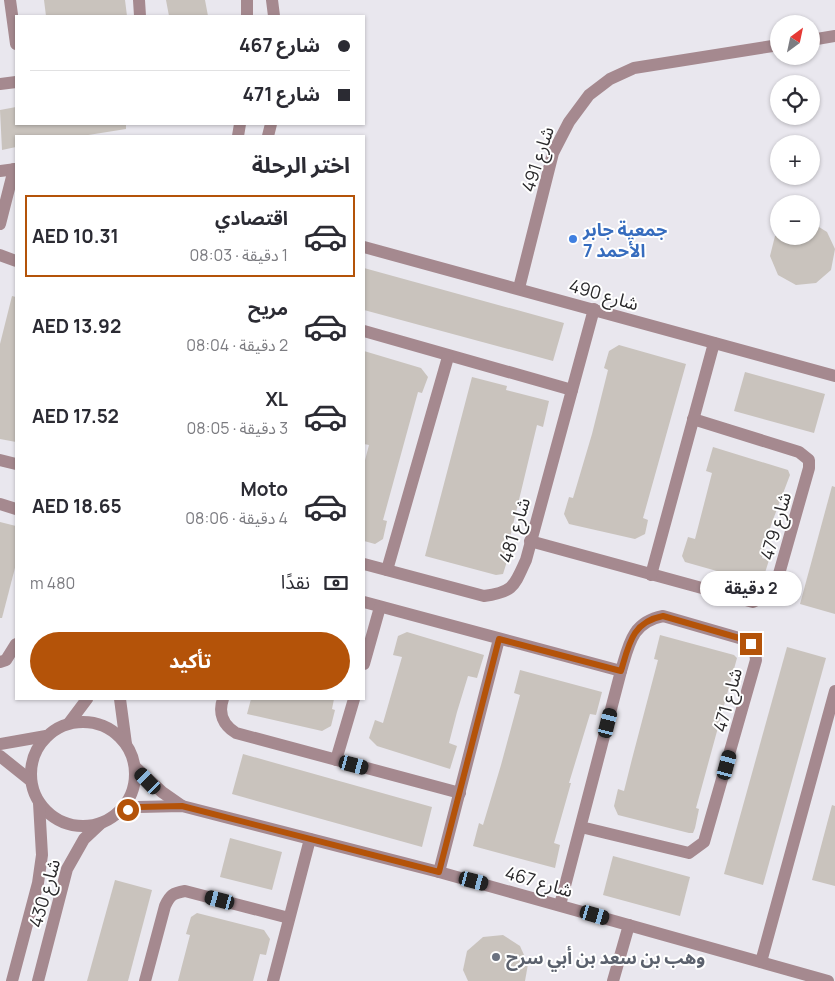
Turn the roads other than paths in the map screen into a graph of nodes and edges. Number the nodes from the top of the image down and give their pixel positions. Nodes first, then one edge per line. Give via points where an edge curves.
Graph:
1 (10, 0) edge
2 (138, 0) edge
3 (247, 0) edge
4 (272, 0) edge
5 (140, 15) edge
6 (247, 15) edge
7 (274, 15) edge
8 (835, 36) edge
9 (15, 37) edge
10 (820, 38) edge
11 (770, 46) edge
12 (15, 82) edge
13 (0, 84) edge
14 (15, 169) edge
15 (0, 172) edge
16 (0, 224) edge
17 (365, 246) edge
18 (0, 256) edge
19 (15, 261) edge
20 (519, 288) junction
21 (594, 309) junction
22 (365, 331) edge
23 (714, 343) junction
24 (448, 357) junction
25 (835, 376) edge
26 (572, 390) junction
27 (693, 419) junction
28 (0, 460) edge
29 (15, 464) edge
30 (0, 504) edge
31 (15, 509) edge
32 (530, 541) junction
33 (365, 564) edge
34 (387, 570) junction
35 (651, 575) junction
36 (365, 602) edge
37 (380, 607) junction
38 (499, 639) junction
39 (15, 646) edge
40 (365, 660) edge
41 (0, 662) edge
42 (621, 671) junction
43 (835, 691) edge
44 (86, 700) edge
45 (120, 700) edge
46 (223, 700) edge
47 (354, 700) edge
48 (69, 723) junction
49 (46, 736) junction
50 (0, 744) edge
51 (126, 744) junction
52 (0, 756) edge
53 (336, 760) junction
54 (135, 767) junction
55 (30, 780) junction
56 (460, 793) junction
57 (39, 804) junction
58 (182, 806) junction
59 (118, 814) junction
60 (100, 824) junction
61 (581, 828) junction
62 (310, 839) junction
63 (439, 872) junction
64 (560, 905) junction
65 (289, 918) junction
66 (629, 925) junction
67 (761, 962) junction
68 (12, 981) edge
69 (38, 981) edge
70 (145, 981) edge
71 (272, 981) edge
72 (613, 981) edge
73 (828, 981) edge

1 - 9 street
2 - 5 street
3 - 6 street
4 - 7 street
8 - 10 street
11 - 20 street, شارع 491 via 634,68 610,79 589,95 568,122 554,153
12 - 13 street
14 - 15 street
14 - 16 street
17 - 20 street, شارع 490
18 - 19 street
20 - 21 street, شارع 490
21 - 23 street, شارع 490
21 - 26 street, شارع 481
22 - 24 street
23 - 25 street, شارع 490
23 - 27 street
24 - 26 street
24 - 34 street
26 - 32 street, شارع 481
27 - 35 street
27 - 35 street, شارع 479 via 799,452 808,460 809,468 775,588 767,595 753,602
28 - 29 street
30 - 31 street
32 - 34 street, شارع 481 via 526,560 515,583 504,593 484,596
32 - 35 street, شارع 479
33 - 34 street, شارع 481
36 - 37 street
37 - 38 street
37 - 40 street
38 - 42 street
38 - 56 street
39 - 41 street via 6,660
42 - 61 street, شارع 471
42 - 61 street, شارع 471 via 629,643 639,626 651,618 663,616 746,640 755,649 756,660 708,836 700,847 689,854
43 - 67 street
44 - 48 street
45 - 51 street
46 - 53 street via 220,708 223,721 236,733
47 - 53 street
48 - 49 street
48 - 51 street via 94,722 117,734
49 - 50 street
49 - 55 street via 36,749
51 - 54 street
52 - 55 street
53 - 56 street
54 - 58 street, شارع 467
54 - 59 street via 134,784
55 - 57 street
56 - 63 street
57 - 60 street via 48,814 73,826
57 - 68 street, شارع 430 via 42,855 38,883
58 - 59 street, شارع 467 via 139,807
58 - 62 street, شارع 467
59 - 60 street
60 - 69 street, شارع 430 via 84,840 68,870
61 - 64 street, شارع 471
62 - 63 street, شارع 467
62 - 65 street
63 - 64 street, شارع 467
64 - 66 street, شارع 467
65 - 70 street via 185,891 170,895
65 - 71 street
66 - 67 street, شارع 467
66 - 72 street
67 - 73 street, شارع 467

